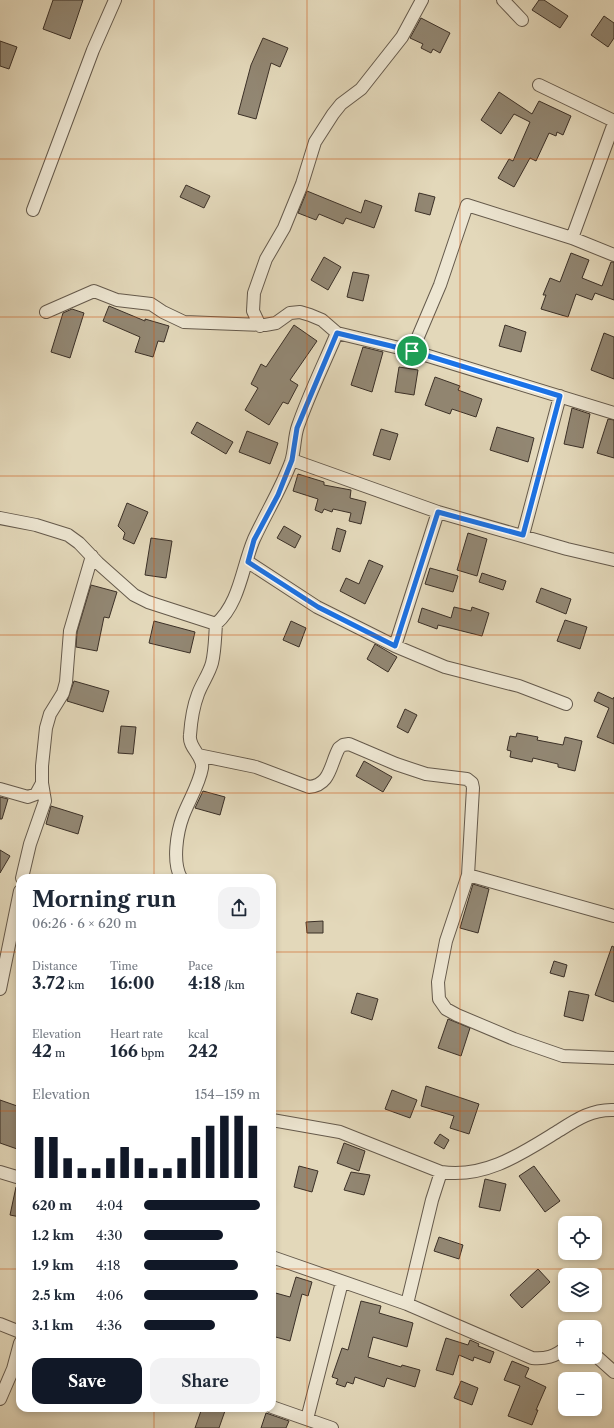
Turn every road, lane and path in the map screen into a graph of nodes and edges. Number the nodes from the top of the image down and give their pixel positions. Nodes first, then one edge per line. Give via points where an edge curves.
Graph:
1 (115, 0) edge
2 (422, 0) edge
3 (503, 0) edge
4 (522, 20) dead end
5 (539, 85) dead end
6 (614, 122) edge
7 (33, 210) dead end
8 (572, 238) junction
9 (614, 256) edge
10 (46, 312) dead end
11 (260, 326) junction
12 (337, 333) junction
13 (412, 351) junction
14 (560, 396) junction
15 (614, 413) edge
16 (292, 460) junction
17 (438, 512) junction
18 (0, 518) edge
19 (523, 535) junction
20 (92, 556) junction
21 (614, 560) edge
22 (248, 562) junction
23 (216, 624) junction
24 (395, 646) junction
25 (566, 704) dead end
26 (198, 755) junction
27 (42, 783) junction
28 (0, 789) edge
29 (23, 874) edge
30 (179, 874) edge
31 (468, 875) junction
32 (16, 911) edge
33 (614, 916) edge
34 (0, 989) edge
35 (614, 1058) edge
36 (614, 1110) edge
37 (276, 1121) edge
38 (0, 1172) edge
39 (441, 1172) junction
40 (16, 1177) edge
41 (276, 1258) edge
42 (342, 1282) junction
43 (407, 1304) junction
44 (0, 1324) edge
45 (16, 1330) edge
46 (558, 1354) edge
47 (16, 1360) edge
48 (602, 1361) edge
49 (614, 1372) edge
50 (0, 1399) edge
51 (276, 1408) edge
52 (307, 1419) junction
53 (332, 1428) edge

1 - 7 street via 93,50
2 - 11 street via 402,37 361,89 332,114 315,142 302,184 284,228 266,259 254,292 252,311
3 - 4 street
5 - 6 street
6 - 8 street
8 - 9 street
8 - 13 street via 467,205 440,285
10 - 11 street via 94,291 118,300 151,304 184,322
11 - 12 street via 276,323 295,312 322,320
12 - 13 street
12 - 16 street via 297,428
13 - 14 street
14 - 15 street
14 - 19 street
16 - 17 street
16 - 22 street via 278,495 254,540
17 - 19 street
17 - 24 street
18 - 20 street via 68,535
19 - 21 street
20 - 23 street via 134,595
20 - 27 street via 70,631 66,682 46,728
22 - 23 street via 229,610
22 - 24 street via 318,607
23 - 26 street via 212,661 196,701 189,738 192,748
24 - 25 street via 445,667 519,686
26 - 30 street via 203,766 198,785 183,815 177,846 176,867
26 - 31 street via 256,767 309,787 316,787 326,780 339,748 349,744 426,774 467,779 473,788
27 - 28 street via 36,794 28,797
27 - 29 street via 45,802 30,844
31 - 33 street
31 - 35 street via 446,941 438,982 439,999 446,1009 514,1039 563,1056
32 - 34 street
36 - 39 street via 590,1113 520,1154 484,1171 456,1174
37 - 39 street via 340,1132
38 - 40 street
39 - 43 street
41 - 42 street
42 - 43 street
42 - 52 street
43 - 46 street via 532,1358 548,1358
44 - 45 street
47 - 50 street
48 - 49 street
51 - 52 street
52 - 53 street

